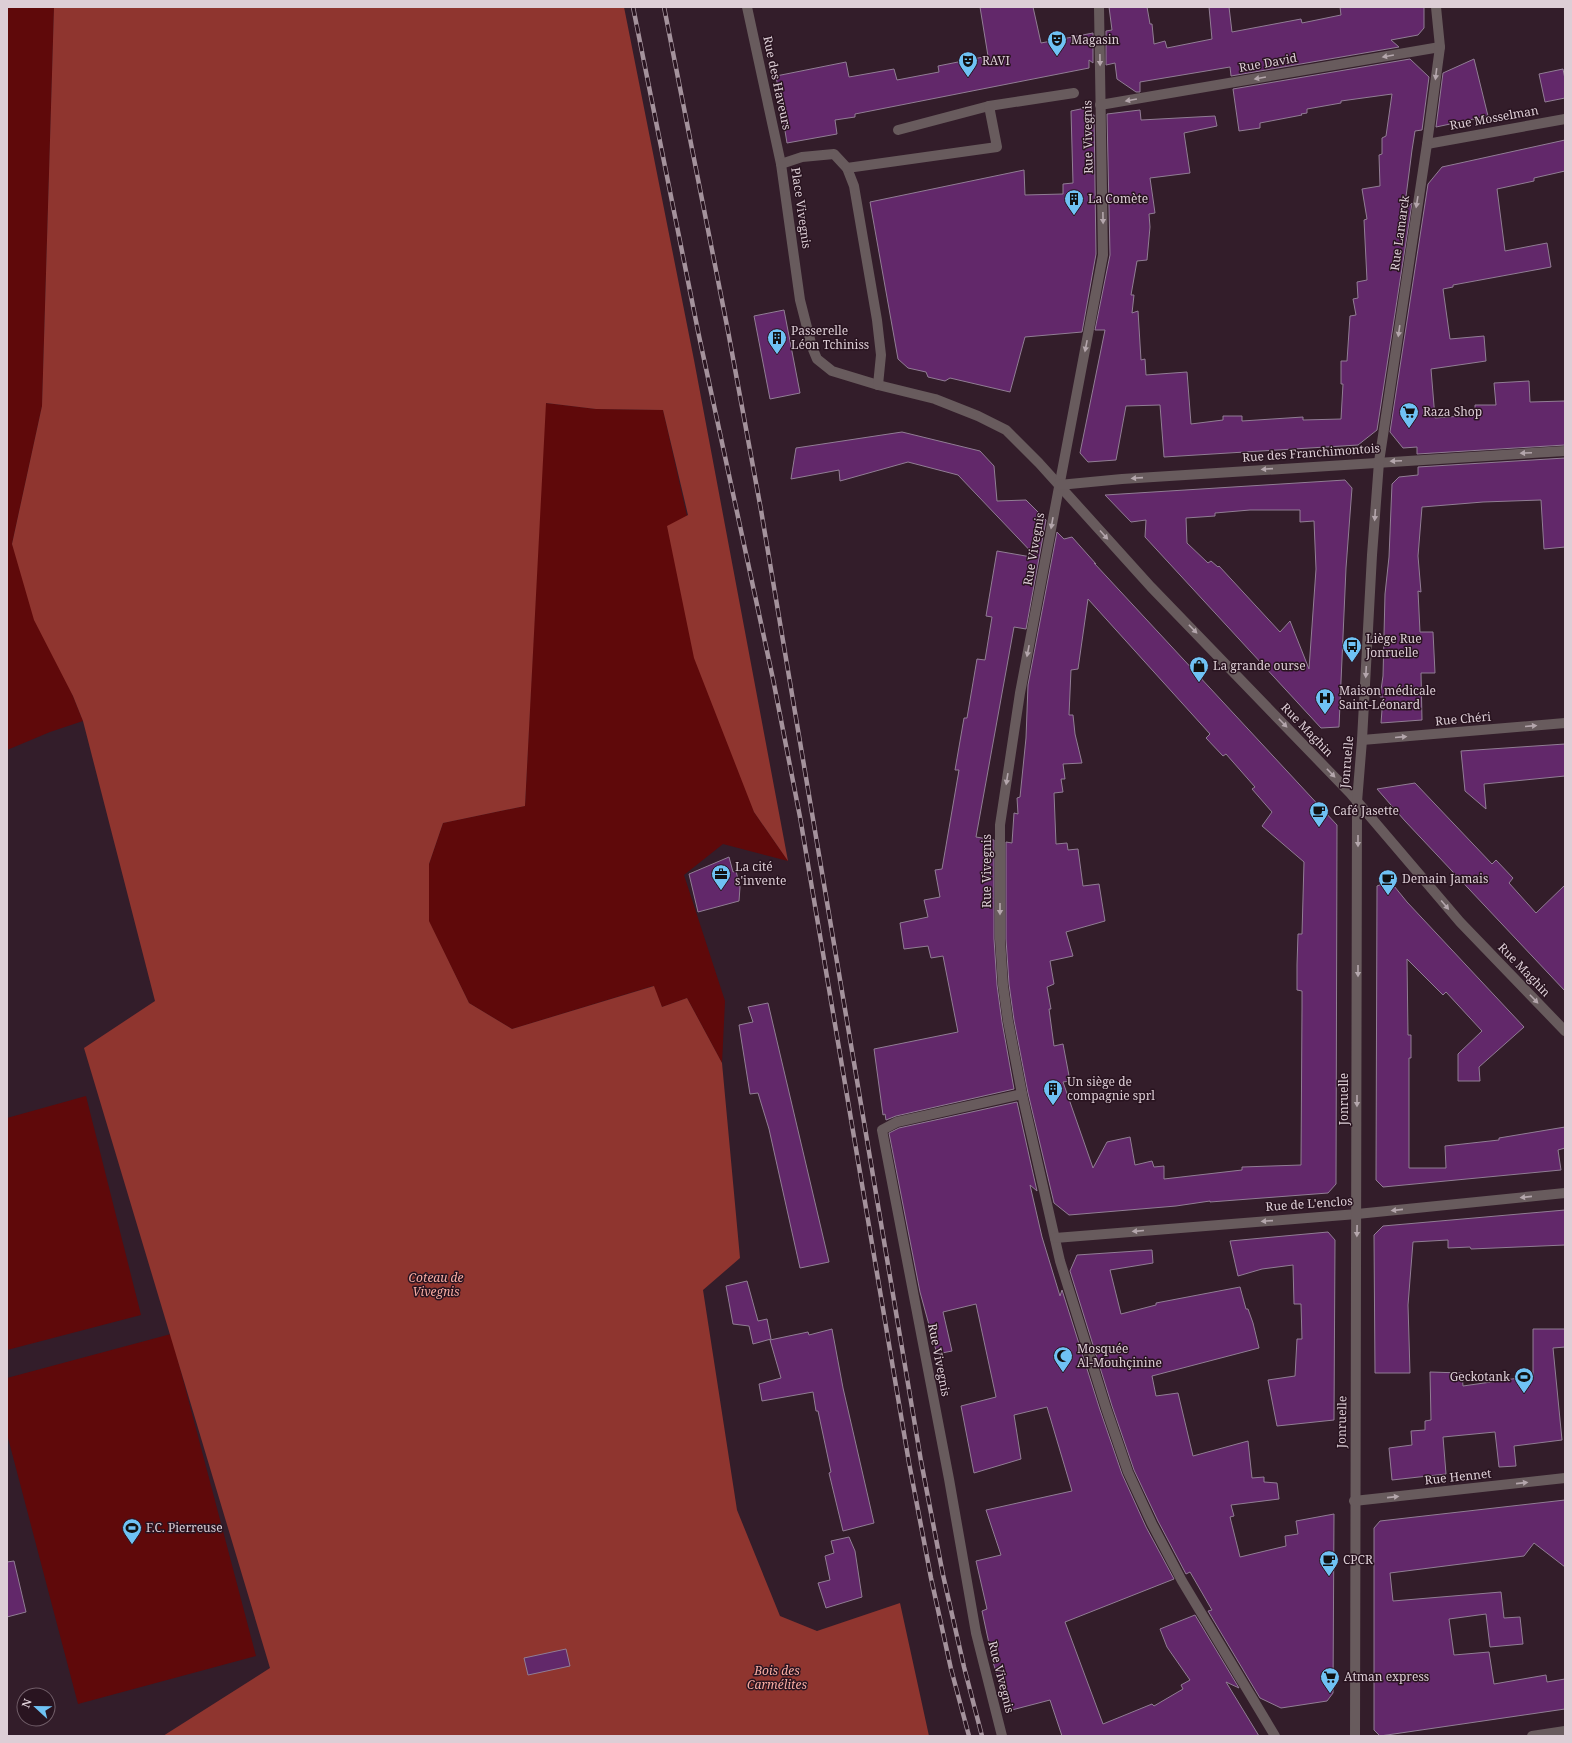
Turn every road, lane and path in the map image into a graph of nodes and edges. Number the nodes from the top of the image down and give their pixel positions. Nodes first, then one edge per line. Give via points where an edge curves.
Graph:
1 (747, 7) edge
2 (1099, 7) edge
3 (1436, 7) edge
4 (1440, 47) junction
5 (1074, 93) dead end
6 (1100, 105) junction
7 (990, 106) junction
8 (1565, 119) edge
9 (898, 130) dead end
10 (1427, 144) junction
11 (781, 164) junction
12 (847, 168) junction
13 (878, 385) junction
14 (1565, 451) edge
15 (1379, 462) junction
16 (1059, 485) junction
17 (1565, 723) edge
18 (1362, 740) junction
19 (1357, 802) junction
20 (1565, 1031) edge
21 (1022, 1094) junction
22 (1565, 1193) edge
23 (1357, 1214) junction
24 (1055, 1238) junction
25 (1565, 1478) edge
26 (1354, 1501) junction
27 (1565, 1731) edge
28 (1543, 1735) edge
29 (1002, 1736) edge
30 (1275, 1736) edge
31 (1355, 1736) edge
32 (1532, 1736) edge

1 - 11 street, Rue des Haveurs
2 -> 6 street, Rue Vivegnis
3 - 4 street, Rue Lamarck
4 -> 6 street, Rue David
4 -> 10 street, Rue Lamarck
5 - 7 street
6 -> 16 street, Rue Vivegnis via 1103,255
7 - 9 street
7 - 12 street via 997,147
8 - 10 street, Rue Mosselman
10 -> 15 street, Rue Lamarck
11 - 12 street, Place Vivegnis via 802,157 834,154
11 - 13 street, Place Vivegnis via 800,300 817,359 832,371
12 - 13 street, Place Vivegnis via 854,186 877,320 881,355
13 - 16 street, Place Vivegnis via 935,399 1006,430
14 -> 15 street, Rue des Franchimontois
15 -> 16 street, Rue des Franchimontois
15 -> 18 street, Jonruelle
16 -> 19 street, Rue Maghin via 1151,587
16 -> 21 street, Rue Vivegnis via 1020,693 1000,825 1000,939 1008,1021
18 -> 17 street, Rue Chéri
18 - 19 street, Jonruelle
19 -> 20 street, Rue Maghin via 1460,922
19 -> 23 street, Jonruelle
21 - 24 street, Rue Vivegnis
21 - 29 street, Rue Vivegnis via 897,1122 882,1130 974,1619
22 -> 23 street, Rue de L'enclos
23 -> 24 street, Rue de L'enclos
23 -> 26 street, Jonruelle
24 - 30 street, Rue Vivegnis via 1106,1408 1133,1485 1182,1581
26 -> 25 street, Rue Hennet
26 - 31 street, Jonruelle
27 - 28 street
28 - 32 street

